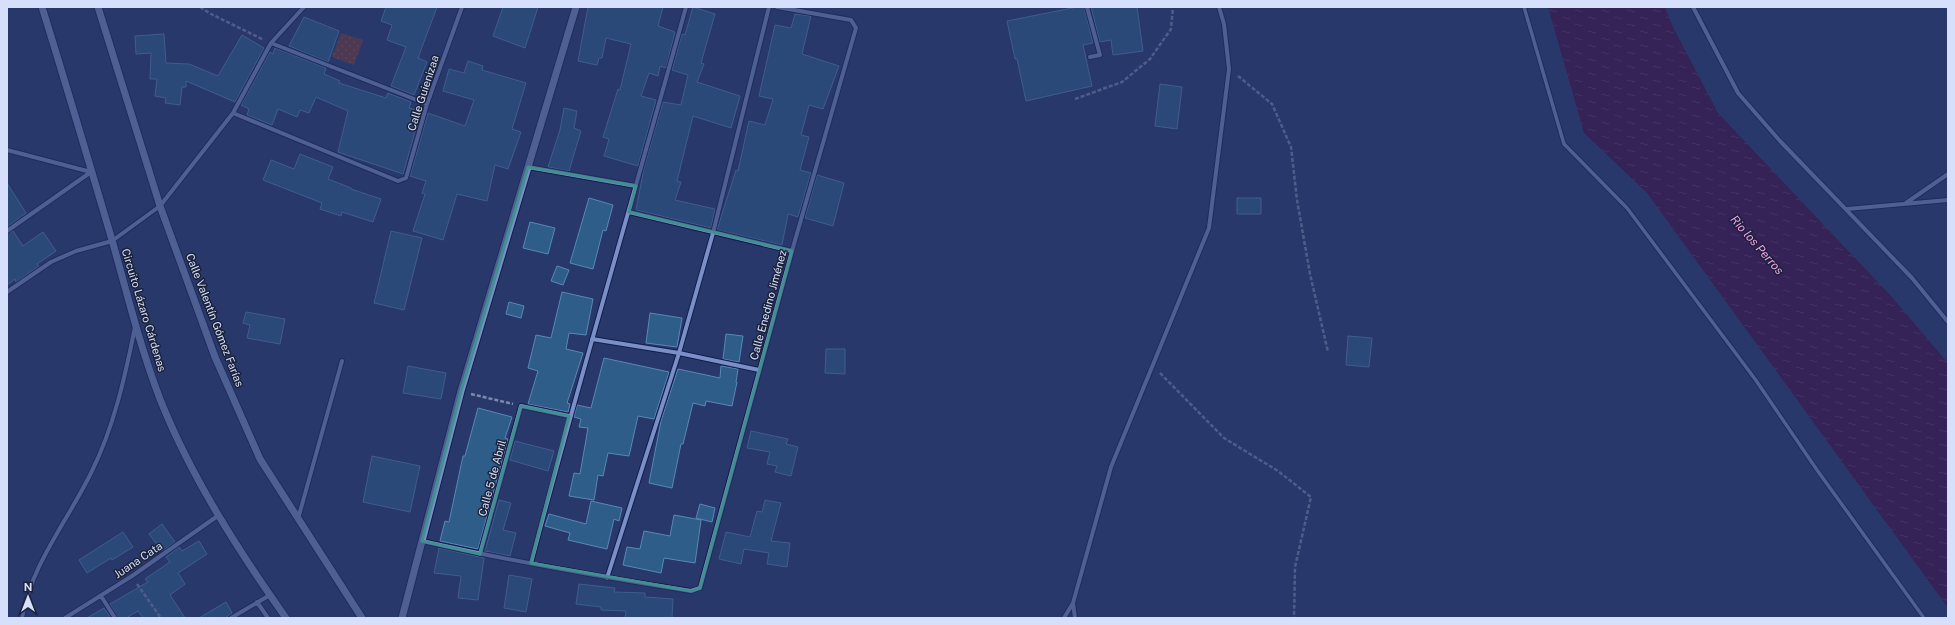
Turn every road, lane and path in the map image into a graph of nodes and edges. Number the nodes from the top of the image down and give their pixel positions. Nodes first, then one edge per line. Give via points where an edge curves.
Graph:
1 (42, 7) edge
2 (98, 7) edge
3 (200, 7) edge
4 (304, 7) edge
5 (462, 7) edge
6 (576, 7) edge
7 (686, 7) edge
8 (769, 7) edge
9 (776, 7) edge
10 (1087, 7) edge
11 (1173, 7) edge
12 (1219, 7) edge
13 (1524, 7) edge
14 (1693, 7) edge
15 (271, 43) junction
16 (1090, 57) dead end
17 (1229, 69) junction
18 (1075, 99) dead end
19 (428, 104) junction
20 (233, 113) junction
21 (7, 150) edge
22 (528, 167) junction
23 (91, 172) junction
24 (1948, 174) edge
25 (636, 186) junction
26 (1948, 200) edge
27 (1904, 205) junction
28 (160, 206) junction
29 (1847, 209) junction
30 (629, 212) junction
31 (7, 231) edge
32 (713, 233) junction
33 (112, 241) junction
34 (792, 251) junction
35 (7, 292) edge
36 (1948, 322) edge
37 (135, 326) junction
38 (592, 338) junction
39 (1328, 352) dead end
40 (679, 353) junction
41 (342, 361) dead end
42 (1153, 366) junction
43 (759, 370) junction
44 (461, 391) junction
45 (521, 406) junction
46 (569, 416) junction
47 (219, 514) junction
48 (298, 519) junction
49 (422, 540) junction
50 (480, 554) junction
51 (531, 563) junction
52 (132, 576) junction
53 (608, 578) junction
54 (270, 595) junction
55 (101, 596) junction
56 (257, 602) junction
57 (1073, 603) junction
58 (22, 618) edge
59 (65, 618) edge
60 (115, 618) edge
61 (161, 618) edge
62 (231, 618) edge
63 (268, 618) edge
64 (286, 618) edge
65 (362, 618) edge
66 (402, 618) edge
67 (1064, 618) edge
68 (1075, 618) edge
69 (1294, 618) edge
70 (1924, 618) edge

1 - 23 street, Circuito Lázaro Cárdenas
2 - 28 street, Calle Valentín Gómez Farías
3 - 15 path
4 - 15 street
5 - 19 street, Calle Guienizaa
6 - 22 street
7 - 25 street
8 - 32 street
9 - 34 street, Calle Enedino Jiménez via 851,20 856,28
10 - 16 street via 1100,55
11 - 18 path via 1171,29 1150,59 1122,82
12 - 17 street via 1224,24
13 - 70 street via 1564,144 1632,215 1755,379
14 - 29 street via 1738,93
15 - 19 street
15 - 20 street
17 - 39 path via 1272,104 1291,147 1310,274
17 - 42 street via 1209,228
19 - 20 street, Calle Guienizaa via 406,178 398,181
20 - 28 street
21 - 23 street
22 - 25 street
22 - 44 street
23 - 31 street
23 - 33 street, Circuito Lázaro Cárdenas
24 - 27 street
25 - 30 street
26 - 27 street
27 - 29 street
28 - 33 street
28 - 48 street, Calle Valentín Gómez Farías via 215,358 256,452
29 - 36 street via 1912,278
30 - 32 street
30 - 38 street
32 - 34 street
32 - 40 street
33 - 35 street via 76,251 51,262
33 - 37 street, Circuito Lázaro Cárdenas
34 - 43 street, Calle Enedino Jiménez
37 - 47 street, Circuito Lázaro Cárdenas via 160,400 189,461
37 - 58 street via 110,429 92,471 32,579
38 - 40 street
38 - 46 street
40 - 43 street
40 - 53 street
41 - 48 street
42 - 57 street via 1111,467
42 - 69 path via 1224,438 1278,471 1311,497 1295,567
43 - 53 street, Calle Enedino Jiménez via 700,588 691,591
44 - 45 path
44 - 49 street
45 - 46 street
45 - 50 street, Calle 5 de Abril
46 - 51 street
47 - 52 street, Juana Cata
47 - 54 street, Circuito Lázaro Cárdenas
48 - 65 street, Calle Valentín Gómez Farías
49 - 50 street
49 - 66 street
50 - 51 street
51 - 53 street
52 - 55 street, Juana Cata
52 - 61 path
54 - 56 street
54 - 64 street, Circuito Lázaro Cárdenas
55 - 59 street, Juana Cata
55 - 60 street
56 - 62 street
56 - 63 street
57 - 67 street
57 - 68 street

